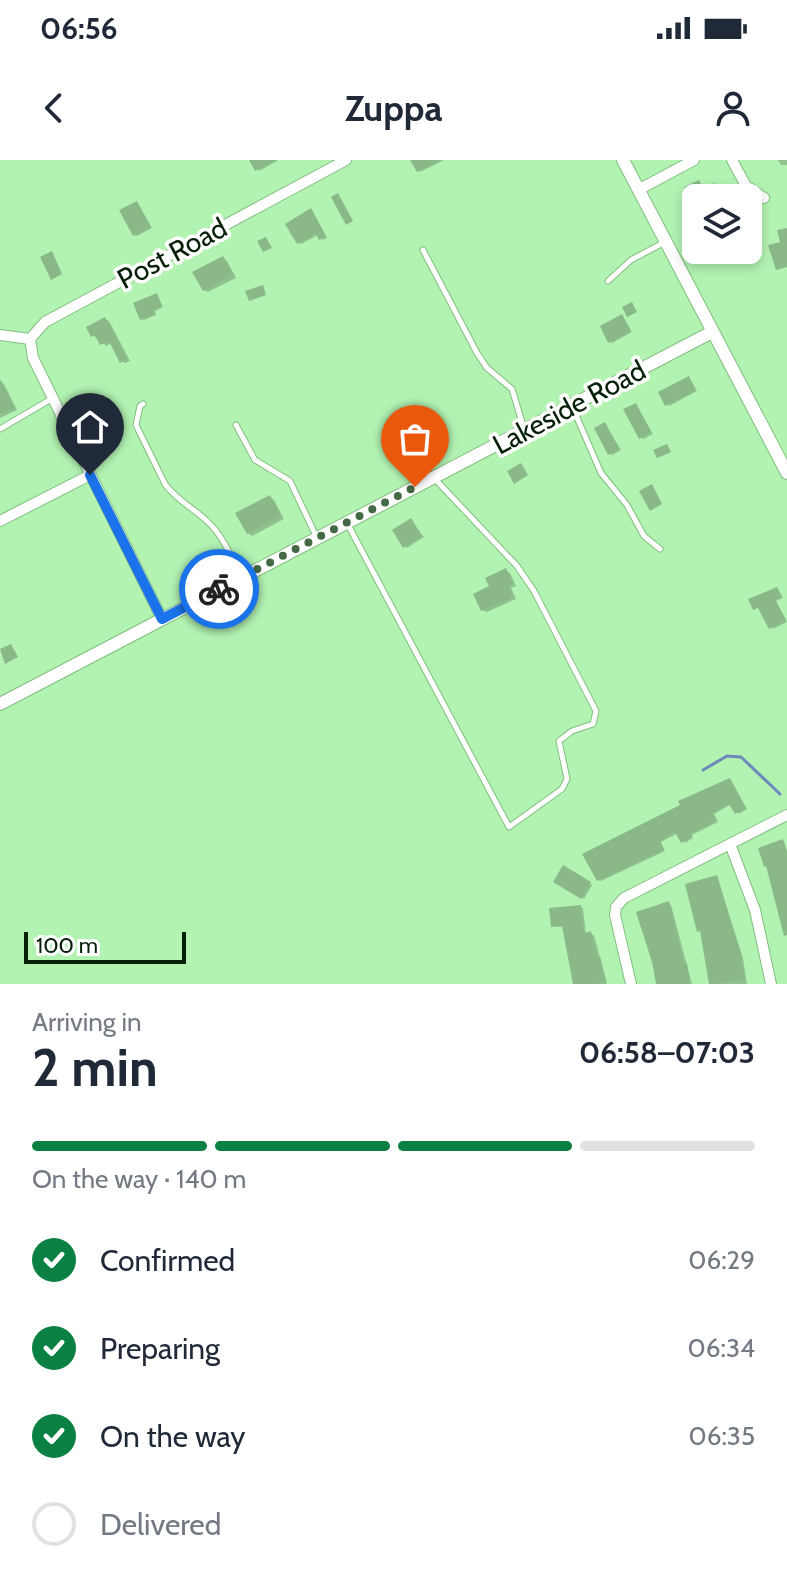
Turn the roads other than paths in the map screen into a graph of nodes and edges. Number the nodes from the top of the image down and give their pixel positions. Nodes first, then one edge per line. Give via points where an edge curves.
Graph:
1 (346, 160) edge
2 (623, 160) edge
3 (694, 160) edge
4 (732, 160) edge
5 (638, 190) junction
6 (764, 198) dead end
7 (665, 242) junction
8 (423, 250) dead end
9 (608, 281) dead end
10 (712, 332) junction
11 (0, 335) edge
12 (30, 339) junction
13 (53, 398) junction
14 (143, 404) dead end
15 (572, 405) junction
16 (236, 425) dead end
17 (0, 429) edge
18 (524, 430) junction
19 (787, 473) edge
20 (90, 475) junction
21 (434, 477) junction
22 (0, 521) edge
23 (347, 523) junction
24 (317, 538) junction
25 (660, 549) dead end
26 (241, 578) junction
27 (162, 619) junction
28 (0, 704) edge
29 (787, 815) edge
30 (730, 844) junction
31 (631, 984) edge
32 (771, 984) edge

1 - 12 street, Post Road via 45,322
2 - 5 street
3 - 5 street
4 - 6 street via 746,186
5 - 7 street
7 - 9 lane via 631,260
7 - 10 street
8 - 18 lane via 477,353 512,389
10 - 15 street, Lakeside Road
10 - 19 street
11 - 12 street
12 - 13 street via 33,358
13 - 17 lane
13 - 20 street
14 - 26 lane via 136,425 165,484 217,533
15 - 18 street, Lakeside Road
15 - 25 lane via 601,473 644,536
16 - 24 lane via 255,460 290,481
18 - 21 street, Lakeside Road
20 - 22 street
20 - 27 street
21 - 23 street, Lakeside Road
21 - 23 lane via 517,566 596,711 593,724 559,741 567,779 562,789 509,827
23 - 24 street, Lakeside Road
24 - 26 street, Lakeside Road
26 - 27 street, Lakeside Road
27 - 28 street, Lakeside Road
29 - 30 street
30 - 31 street via 633,893 616,907
30 - 32 street via 755,910

